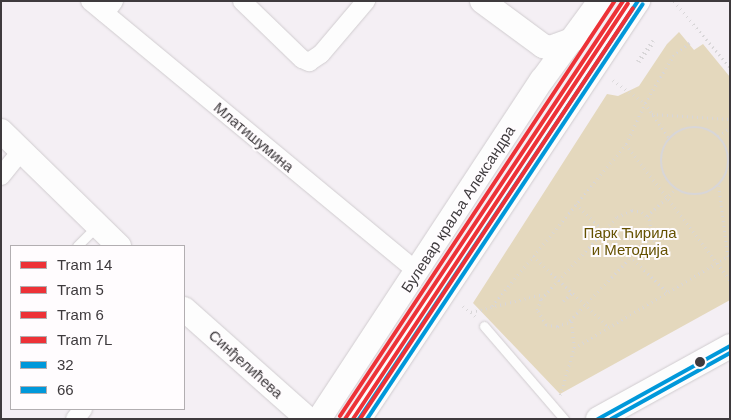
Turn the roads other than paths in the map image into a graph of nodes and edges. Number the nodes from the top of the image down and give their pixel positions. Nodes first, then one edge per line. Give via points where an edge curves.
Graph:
1 (90, 1) edge
2 (242, 1) edge
3 (366, 1) edge
4 (482, 1) edge
5 (600, 1) edge
6 (638, 1) edge
7 (109, 7) edge
8 (575, 39) junction
9 (1, 131) edge
10 (22, 150) junction
11 (1, 176) edge
12 (97, 226) junction
13 (78, 245) edge
14 (118, 245) edge
15 (418, 272) junction
16 (185, 310) edge
17 (484, 326) dead end
18 (730, 346) edge
19 (308, 419) edge
20 (319, 419) edge
21 (359, 419) edge
22 (564, 419) edge
23 (598, 419) edge

1 - 7 street, Млатишумина
2 - 3 street via 302,59 316,60
4 - 8 main road via 544,46 550,48
5 - 8 main road, Булевар краља Александра
6 - 21 main road
7 - 15 street, Млатишумина
8 - 15 main road, Булевар краља Александра via 542,80
9 - 10 main road
10 - 11 street
10 - 12 main road
12 - 13 lane
12 - 14 main road
15 - 20 main road, Булевар краља Александра
16 - 19 main road, Синђелићева
17 - 22 lane
18 - 23 main road

